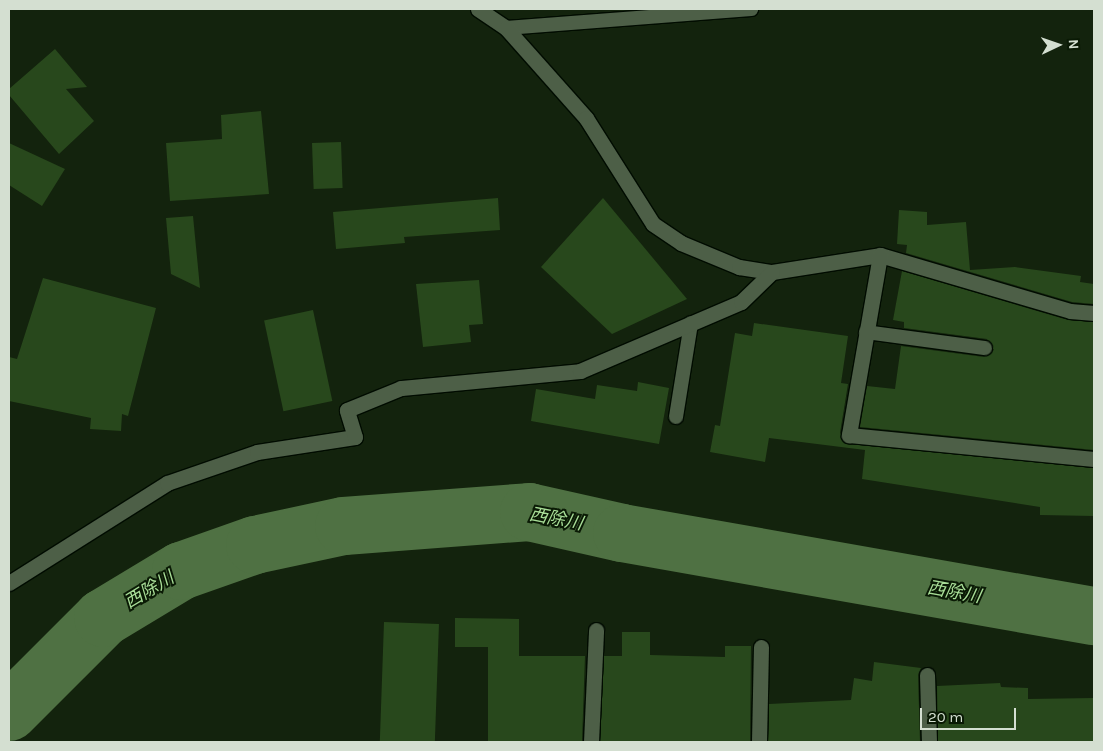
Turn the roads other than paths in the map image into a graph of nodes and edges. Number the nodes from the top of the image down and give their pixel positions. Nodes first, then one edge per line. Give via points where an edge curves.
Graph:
1 (478, 9) edge
2 (751, 9) edge
3 (506, 28) junction
4 (880, 255) junction
5 (772, 272) junction
6 (1094, 313) edge
7 (691, 323) junction
8 (866, 332) junction
9 (985, 348) dead end
10 (676, 417) dead end
11 (1094, 459) edge
12 (9, 583) edge
13 (596, 630) dead end
14 (761, 647) dead end
15 (927, 676) dead end
16 (592, 742) edge
17 (758, 742) edge
18 (929, 742) edge

1 - 3 street
2 - 3 lane
3 - 5 street via 586,118 653,224 681,243 714,257
4 - 5 street
4 - 6 street via 1070,311
4 - 8 street
5 - 7 street via 741,302
7 - 10 lane
7 - 12 street via 580,371 401,388 347,410 354,437 257,452 167,483
8 - 9 lane
8 - 11 street via 849,435
13 - 16 street
14 - 17 street
15 - 18 street

